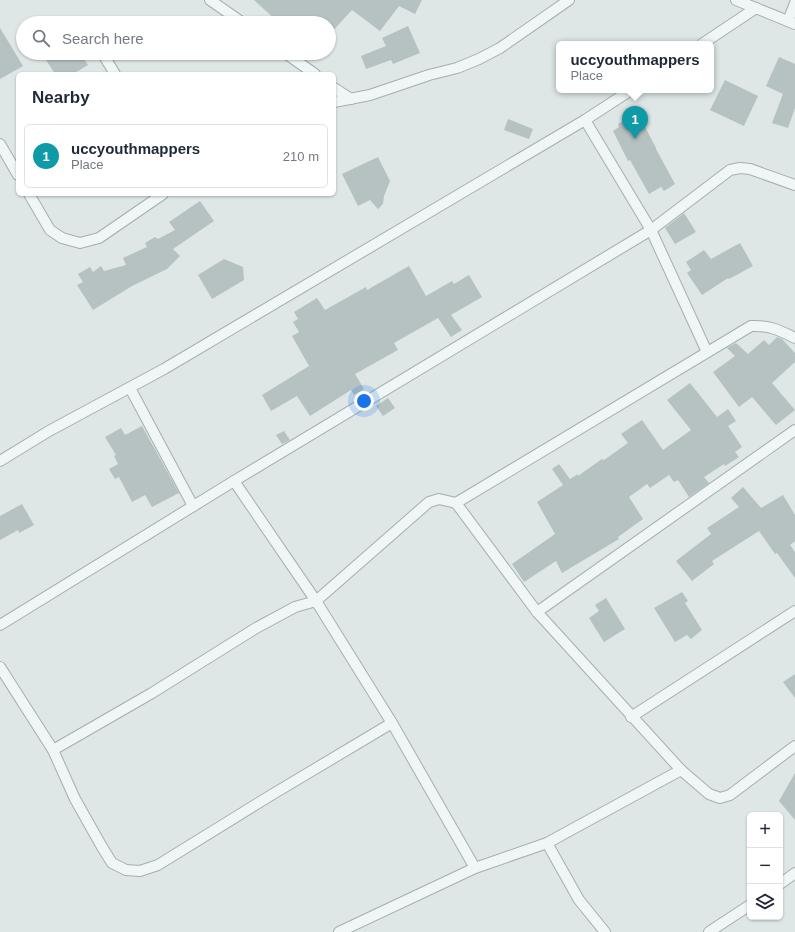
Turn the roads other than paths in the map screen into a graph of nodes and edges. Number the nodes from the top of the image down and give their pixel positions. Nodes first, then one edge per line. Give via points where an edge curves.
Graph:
1 (210, 0) edge
2 (569, 0) edge
3 (736, 0) edge
4 (795, 3) edge
5 (756, 8) junction
6 (233, 16) edge
7 (791, 22) edge
8 (706, 41) edge
9 (106, 60) edge
10 (295, 60) edge
11 (114, 72) edge
12 (312, 72) edge
13 (336, 89) edge
14 (626, 93) edge
15 (351, 99) junction
16 (336, 102) edge
17 (585, 120) junction
18 (0, 144) edge
19 (16, 172) edge
20 (795, 186) edge
21 (30, 196) edge
22 (160, 196) edge
23 (651, 230) junction
24 (795, 338) edge
25 (707, 352) junction
26 (130, 388) junction
27 (795, 430) edge
28 (0, 461) edge
29 (234, 481) junction
30 (456, 504) junction
31 (193, 506) junction
32 (316, 601) junction
33 (795, 611) edge
34 (537, 612) junction
35 (0, 625) edge
36 (0, 667) edge
37 (631, 717) junction
38 (392, 723) junction
39 (795, 746) edge
40 (53, 750) junction
41 (681, 770) junction
42 (547, 843) junction
43 (475, 868) junction
44 (795, 873) edge
45 (783, 882) edge
46 (747, 907) edge
47 (339, 932) edge
48 (605, 932) edge
49 (709, 932) edge

1 - 6 street
2 - 15 street via 500,48 479,59 457,68
3 - 5 street
4 - 7 street
5 - 7 street
5 - 8 street
9 - 11 street
10 - 12 street
13 - 15 street
14 - 17 street
15 - 16 street
17 - 23 street
17 - 26 street
18 - 19 street
20 - 23 street via 750,169 730,170
21 - 22 street via 50,230 62,238 80,243 99,238
23 - 25 street
23 - 29 street
24 - 25 street via 774,328 751,326
25 - 30 street
26 - 28 street via 49,431
26 - 31 street
27 - 34 street
29 - 31 street
29 - 32 street
30 - 32 street via 439,499 429,502
30 - 34 street
31 - 35 street
32 - 38 street
32 - 40 street via 296,606 256,628 152,693
33 - 37 street
34 - 37 street
36 - 40 street
37 - 41 street
38 - 40 street via 158,865 140,871 126,870 112,863 74,799
38 - 43 street
39 - 41 street via 730,795 720,798 709,794
41 - 42 street
42 - 43 street
42 - 48 street via 579,900
43 - 47 street
44 - 45 street
46 - 49 street

